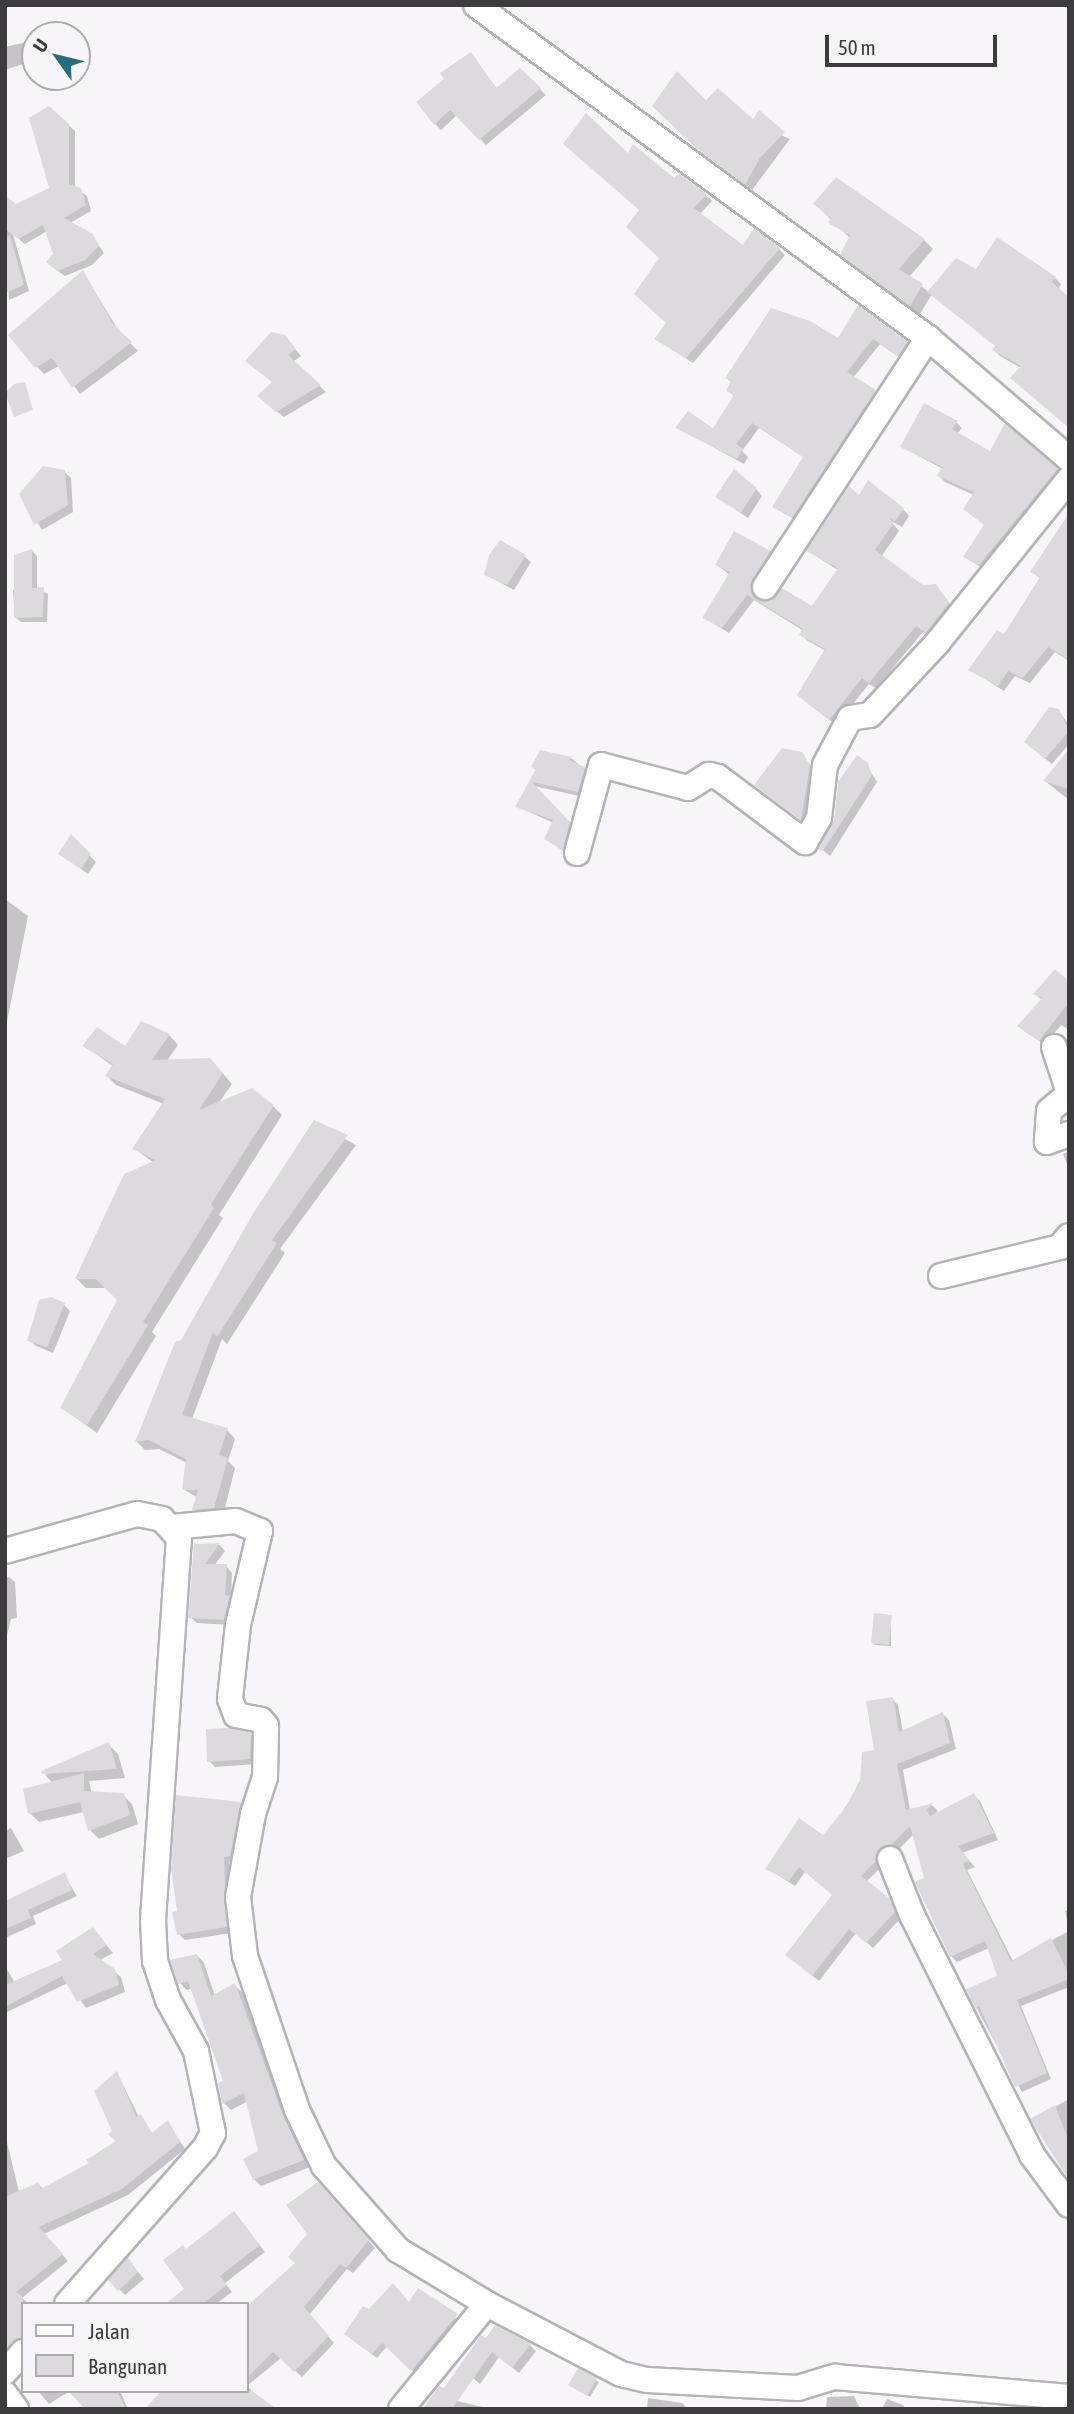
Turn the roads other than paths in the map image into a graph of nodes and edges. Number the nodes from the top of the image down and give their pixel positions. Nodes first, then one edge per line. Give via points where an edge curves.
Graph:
1 (477, 5) edge
2 (928, 338) junction
3 (1069, 459) edge
4 (1069, 479) edge
5 (765, 587) dead end
6 (577, 853) dead end
7 (1057, 1044) edge
8 (1069, 1093) edge
9 (1069, 1134) edge
10 (1069, 1236) edge
11 (941, 1276) dead end
12 (172, 1527) junction
13 (5, 1551) edge
14 (890, 1859) dead end
15 (1069, 2205) edge
16 (69, 2302) edge
17 (487, 2304) junction
18 (21, 2354) edge
19 (5, 2372) edge
20 (5, 2394) edge
21 (1069, 2397) edge
22 (949, 2399) edge
23 (16, 2409) edge
24 (401, 2409) edge

1 - 2 street
2 - 3 street
2 - 5 street
4 - 6 street via 921,660 870,715 850,718 825,765 819,818 804,842 718,777 709,775 688,788 601,765
7 - 8 street
8 - 9 street via 1049,1111 1047,1142
10 - 11 street via 1060,1247
12 - 13 street via 150,1514 137,1514
12 - 16 street via 179,1553 153,1920 155,1961 168,2000 196,2051 213,2133
12 - 17 street via 236,1521 260,1531 238,1625 230,1699 236,1715 261,1720 266,1726 265,1777 253,1814 238,1897 245,1956 297,2110 324,2166 398,2250
14 - 15 street via 929,1950 1031,2155
17 - 22 street via 621,2374 663,2383 798,2388 835,2377
17 - 24 street
18 - 19 street
20 - 23 street
21 - 22 street

